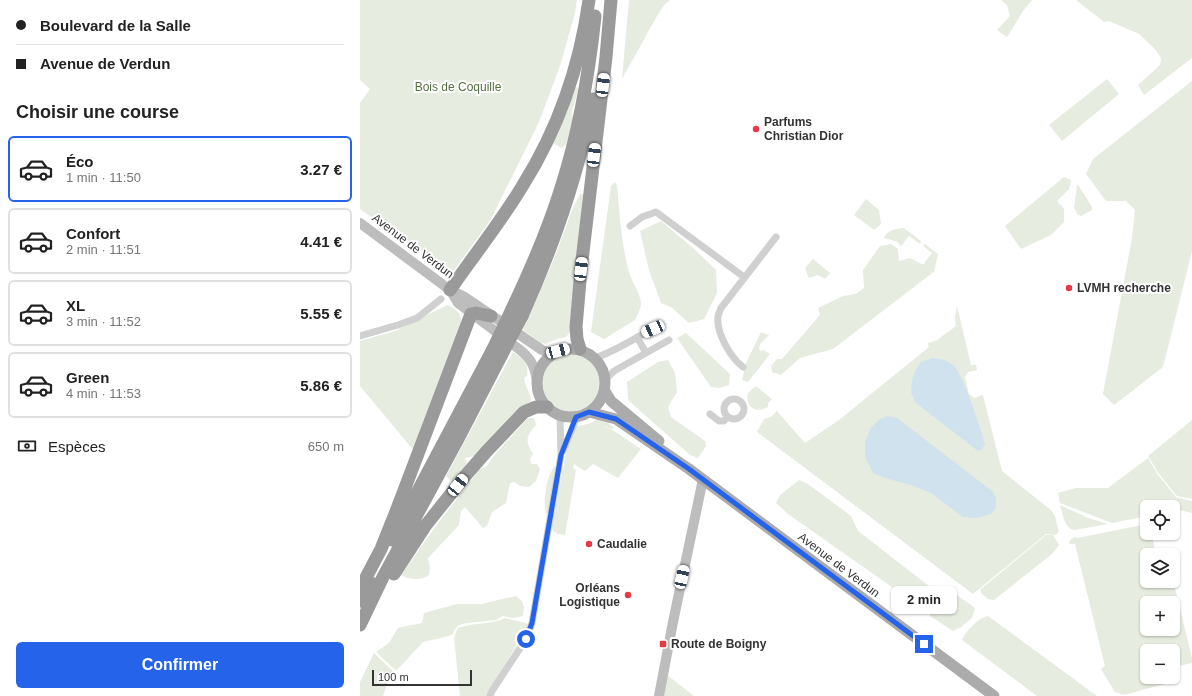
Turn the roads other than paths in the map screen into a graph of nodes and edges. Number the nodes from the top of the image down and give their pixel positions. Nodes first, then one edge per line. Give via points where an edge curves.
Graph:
1 (589, 0) edge
2 (596, 0) edge
3 (606, 0) edge
4 (611, 0) edge
5 (360, 223) edge
6 (630, 226) dead end
7 (776, 237) dead end
8 (744, 277) junction
9 (445, 295) junction
10 (517, 312) junction
11 (471, 314) junction
12 (495, 318) joint
13 (661, 325) dead end
14 (495, 331) dead end
15 (520, 335) dead end
16 (360, 336) edge
17 (637, 337) junction
18 (669, 340) dead end
19 (515, 346) dead end
20 (580, 349) junction
21 (497, 352) junction
22 (646, 353) junction
23 (552, 354) junction
24 (595, 358) junction
25 (743, 367) dead end
26 (605, 380) junction
27 (537, 381) junction
28 (604, 391) junction
29 (547, 407) junction
30 (589, 412) junction
31 (710, 414) dead end
32 (560, 416) junction
33 (576, 417) junction
34 (728, 417) dead end
35 (561, 455) junction
36 (689, 469) junction
37 (703, 479) junction
38 (360, 589) edge
39 (360, 601) edge
40 (360, 625) edge
41 (360, 631) edge
42 (490, 696) edge
43 (659, 696) edge
44 (994, 696) edge

1 - 9 highway via 573,74 554,127 522,187
2 - 10 highway via 585,92 570,158 562,188
3 - 10 highway via 597,80 583,147 543,269
4 - 20 highway via 581,269 576,326
5 - 9 main road, Avenue de Verdun
6 - 8 street via 642,216 656,212
7 - 8 street
8 - 25 street via 721,308 718,317 724,342
9 - 11 main road, Avenue de Verdun
9 - 12 main road, Avenue de Verdun via 463,296
9 - 16 street via 417,318
10 - 21 highway, bridge
11 - 12 highway
11 - 14 main road, Avenue de Verdun
11 - 38 highway via 381,549
13 - 17 street
15 - 23 main road
17 - 22 street
17 - 24 street
18 - 22 street
19 - 27 main road via 531,360
20 - 23 main road via 566,349
20 - 24 main road
21 - 39 highway
21 - 40 highway via 458,439 383,577
22 - 26 street via 614,371
23 - 27 main road via 544,362
24 - 26 main road via 602,368
26 - 28 main road
27 - 29 main road via 541,400
28 - 30 main road via 598,404
28 - 36 main road, Avenue de Verdun via 611,401
29 - 32 main road
29 - 41 highway via 536,407 524,412 466,475 426,525
30 - 33 main road
30 - 36 main road, Avenue de Verdun via 616,419
31 - 34 street via 719,421
32 - 33 main road
32 - 35 street
33 - 35 street
35 - 42 street via 532,623 526,639
36 - 37 main road, Avenue de Verdun
37 - 43 main road
37 - 44 main road, Avenue de Verdun

